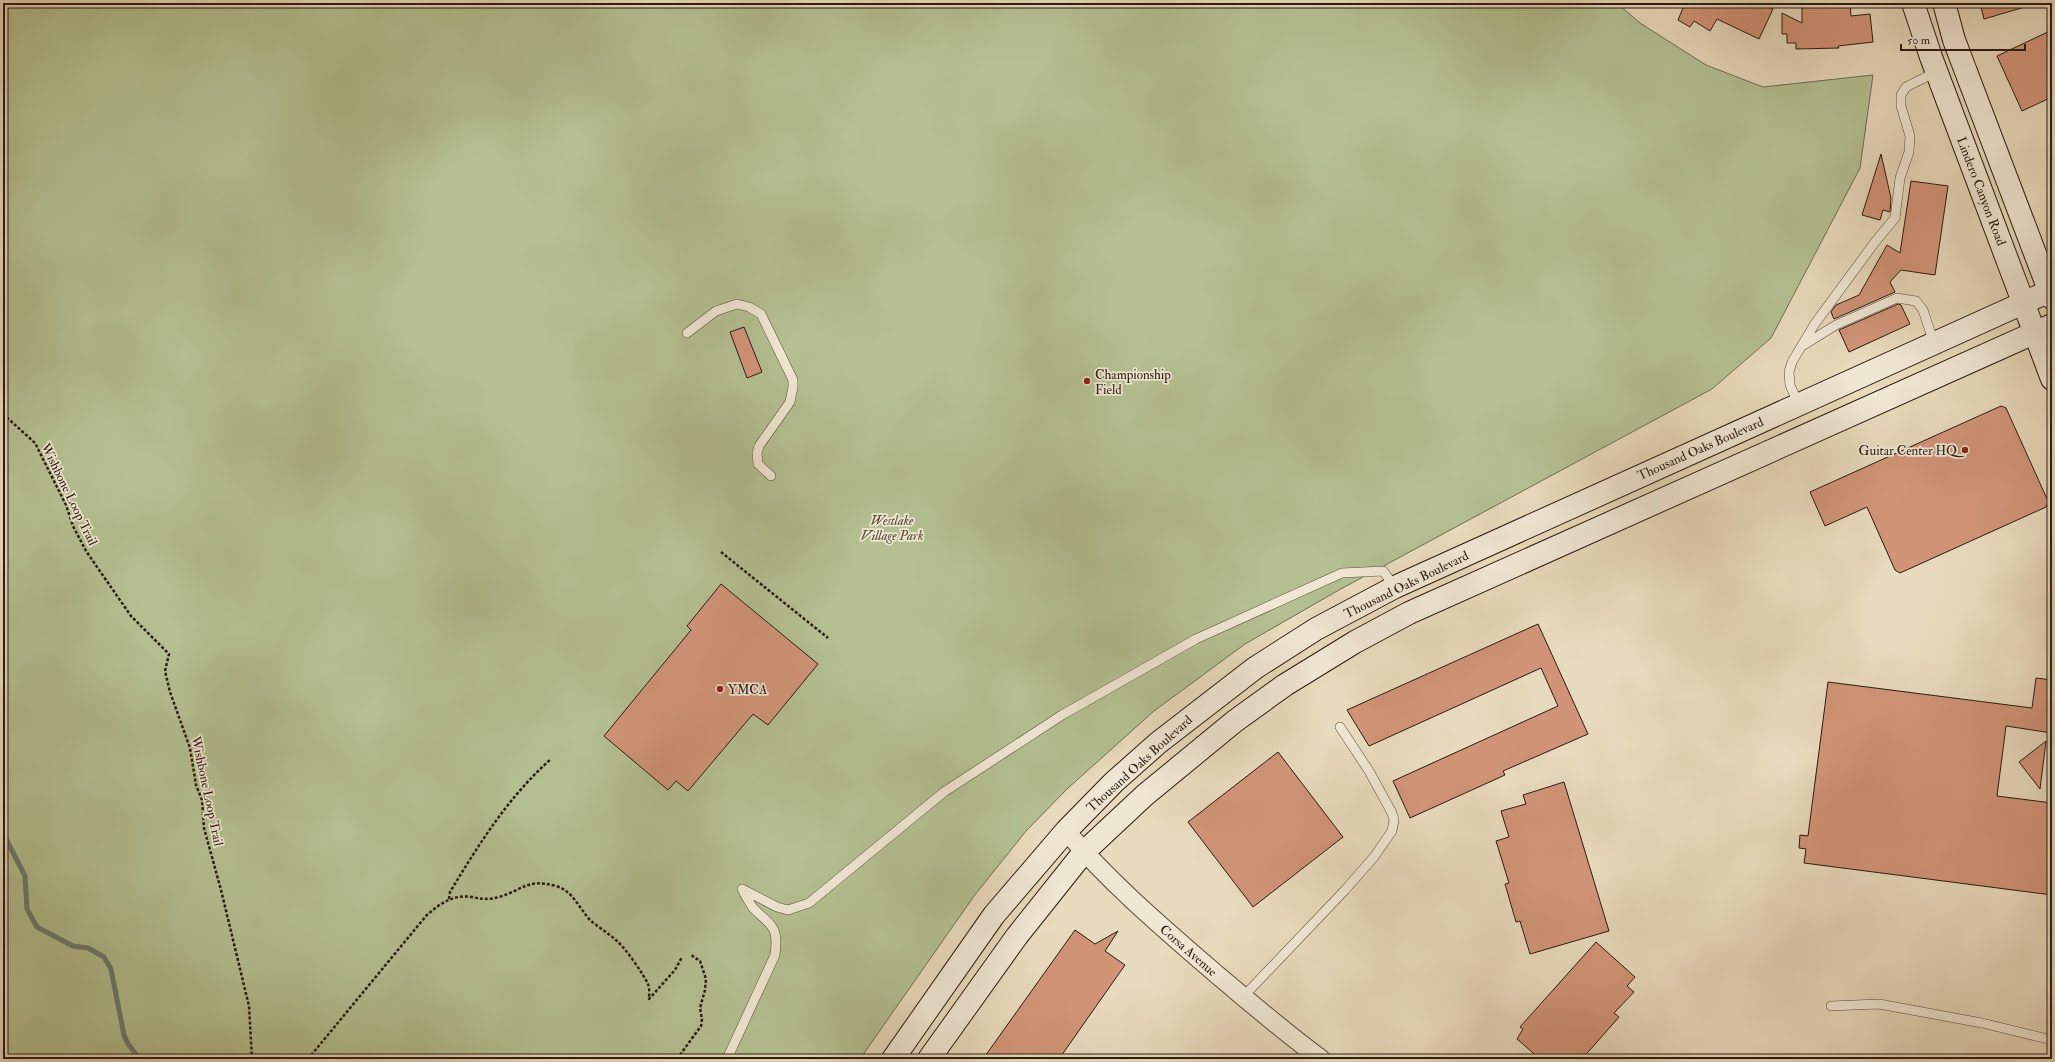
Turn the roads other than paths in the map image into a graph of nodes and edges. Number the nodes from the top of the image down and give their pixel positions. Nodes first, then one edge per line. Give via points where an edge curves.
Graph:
1 (1913, 3) edge
2 (1944, 3) edge
3 (1936, 72) junction
4 (2051, 293) edge
5 (2024, 301) junction
6 (2043, 329) edge
7 (687, 333) dead end
8 (1934, 343) junction
9 (1801, 347) junction
10 (2052, 379) edge
11 (1798, 403) junction
12 (1676, 459) junction
13 (771, 476) dead end
14 (1691, 488) junction
15 (1394, 587) junction
16 (1409, 613) junction
17 (1340, 727) dead end
18 (1066, 830) junction
19 (1084, 852) junction
20 (1243, 997) junction
21 (1831, 1006) dead end
22 (2052, 1040) edge
23 (727, 1059) edge
24 (893, 1059) edge
25 (929, 1059) edge
26 (1321, 1059) edge

1 - 3 main road, Lindero Canyon Road
2 - 4 main road via 1954,40
3 - 5 main road, Lindero Canyon Road
3 - 9 lane via 1906,87 1901,95 1901,106 1910,136 1909,152 1900,178 1894,218 1819,318
4 - 5 main road, Thousand Oaks Boulevard
5 - 6 main road, Lindero Canyon Road
5 - 8 main road, Thousand Oaks Boulevard
6 - 10 main road, Lindero Canyon Road
6 - 14 main road
7 - 13 lane via 716,311 737,304 761,314 793,380 790,402 759,446 757,453 758,464
8 - 9 lane via 1923,310 1916,301 1898,298 1836,325
8 - 11 main road, Thousand Oaks Boulevard
9 - 11 lane via 1789,372 1790,385
11 - 12 main road, Thousand Oaks Boulevard
12 - 14 main road
12 - 15 main road, Thousand Oaks Boulevard
14 - 16 main road
15 - 16 main road
15 - 18 main road, Thousand Oaks Boulevard via 1316,629 1255,668 1206,704 1158,743
15 - 23 lane via 1383,571 1342,573 1196,639 1062,715 944,792 809,903 788,910 742,889 753,907 768,920 775,931 777,942 775,955
16 - 19 main road via 1289,682 1235,721 1145,795
17 - 20 lane via 1369,771 1392,813 1392,831 1374,857 1345,890
18 - 19 street, Corsa Avenue
18 - 24 main road, Thousand Oaks Boulevard via 994,915
19 - 20 street, Corsa Avenue via 1162,926
19 - 25 main road via 1017,936
20 - 26 street, Corsa Avenue
21 - 22 lane via 1879,1004 1982,1023

